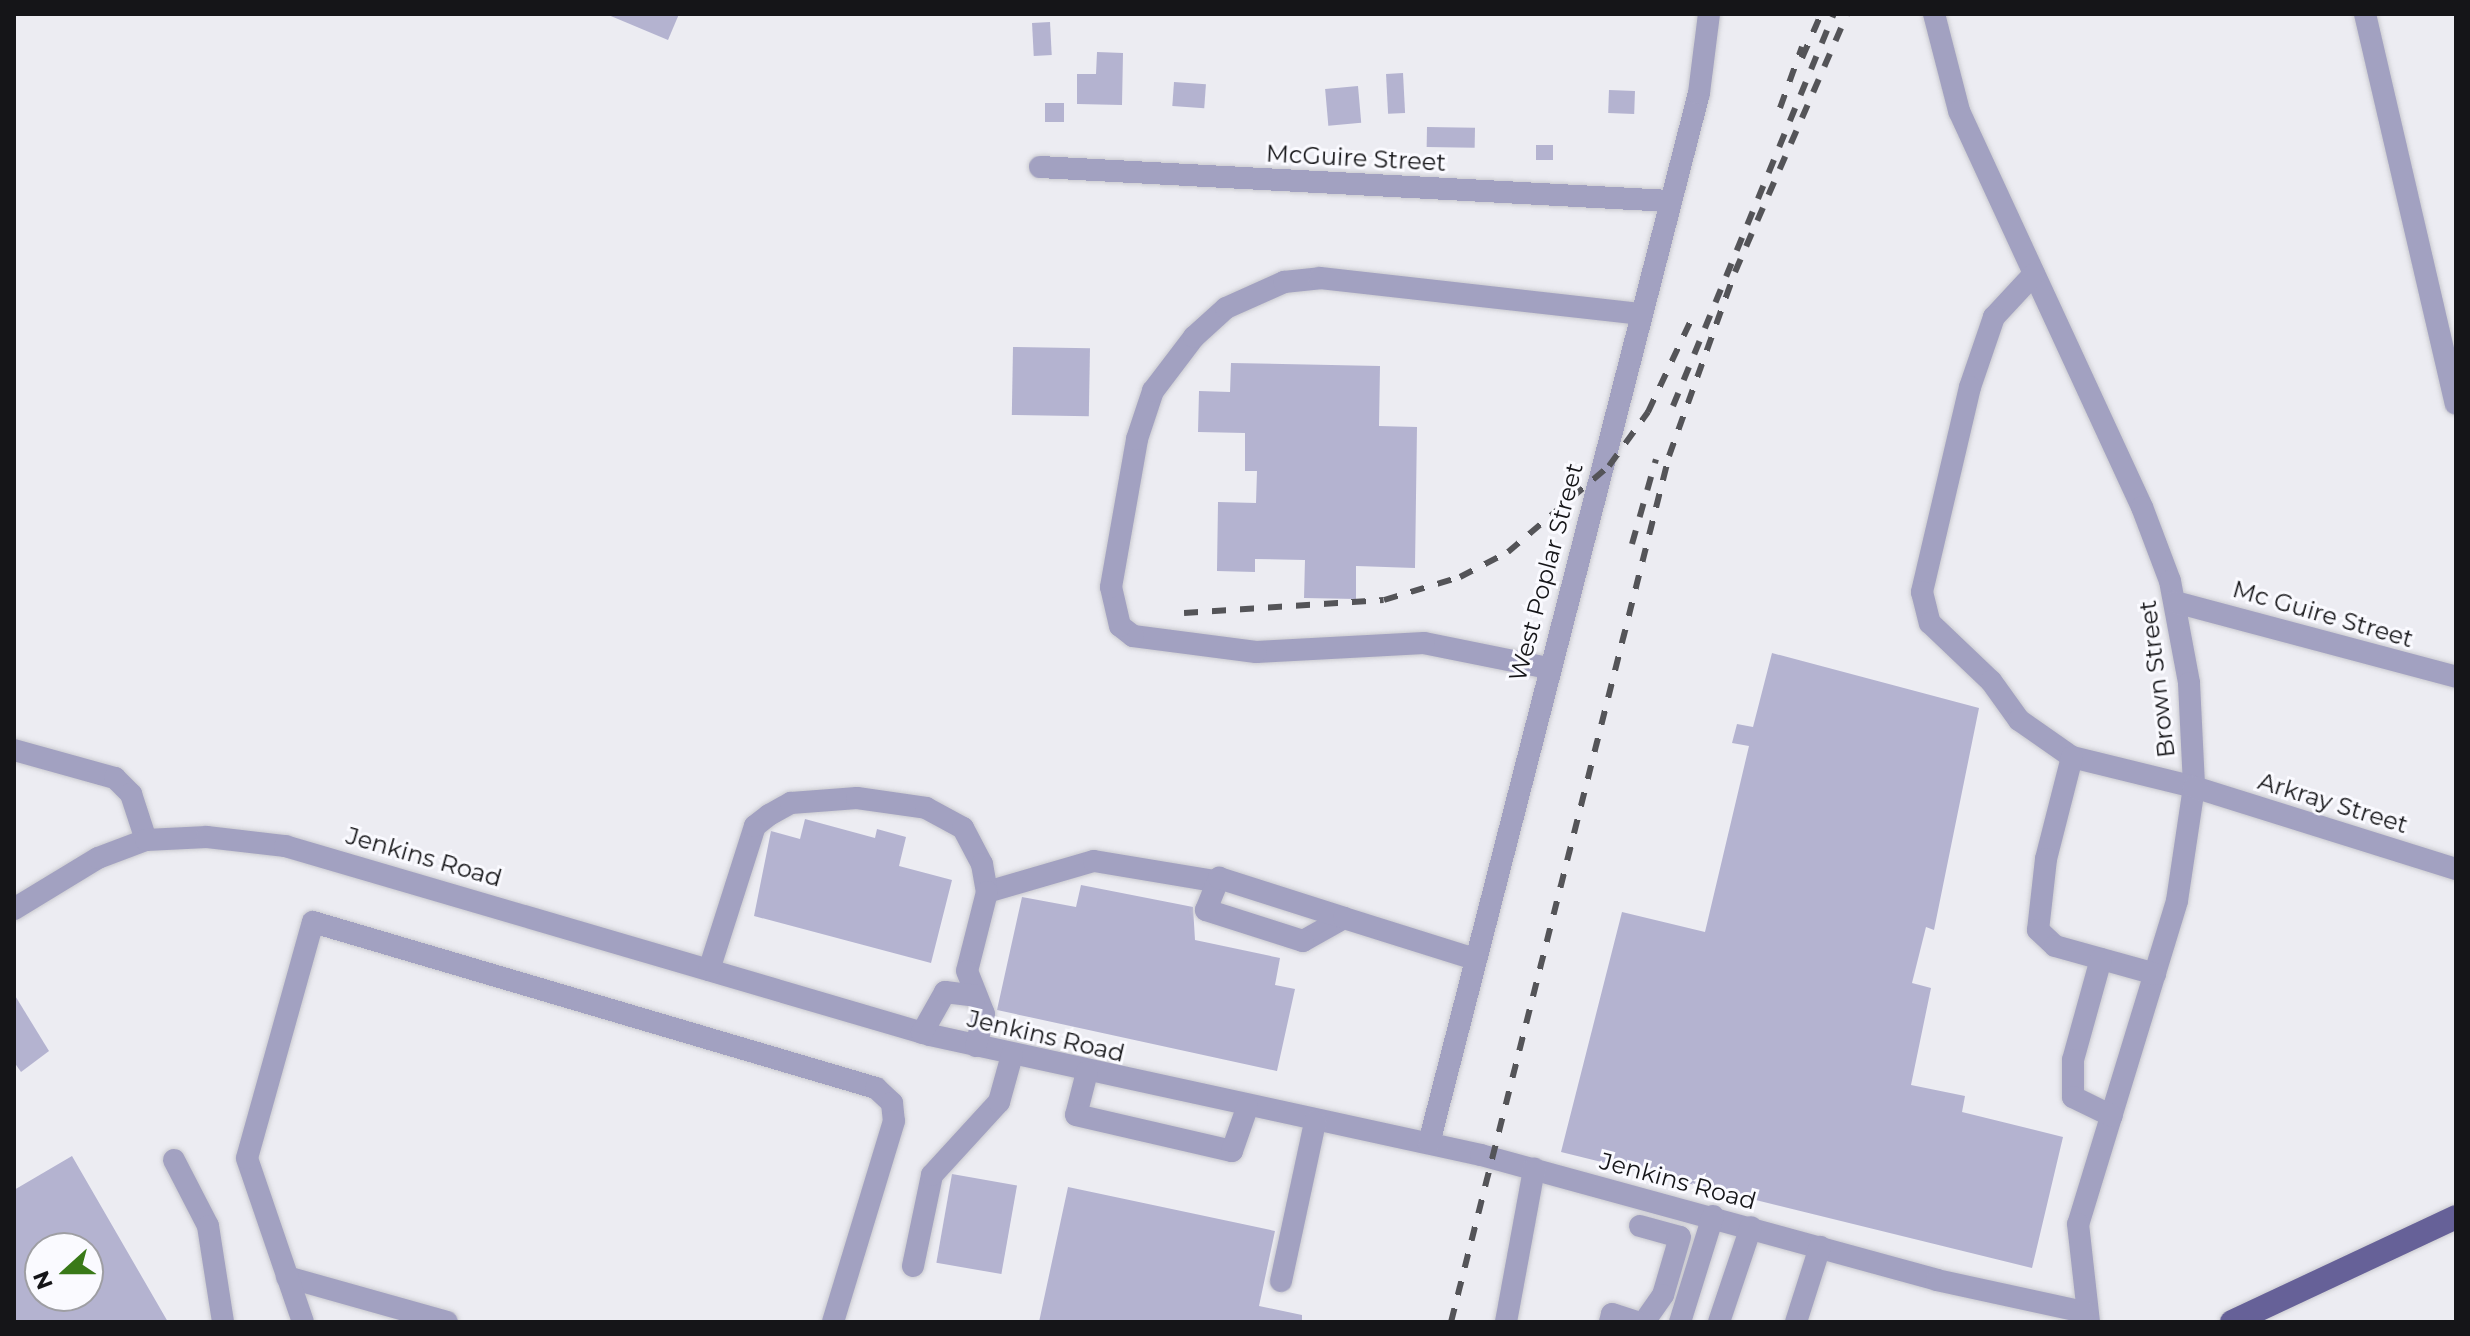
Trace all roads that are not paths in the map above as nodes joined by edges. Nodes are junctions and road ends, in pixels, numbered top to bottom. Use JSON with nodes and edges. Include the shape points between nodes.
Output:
{"nodes":[{"id":1,"x":1709,"y":14,"type":"edge"},
{"id":2,"x":2365,"y":14,"type":"edge"},
{"id":3,"x":1935,"y":15,"type":"edge"},
{"id":4,"x":1040,"y":167,"type":"dead end"},
{"id":5,"x":1669,"y":201,"type":"junction"},
{"id":6,"x":2034,"y":274,"type":"junction"},
{"id":7,"x":1640,"y":314,"type":"junction"},
{"id":8,"x":2456,"y":404,"type":"edge"},
{"id":9,"x":2175,"y":602,"type":"junction"},
{"id":10,"x":1548,"y":668,"type":"junction"},
{"id":11,"x":2456,"y":677,"type":"edge"},
{"id":12,"x":14,"y":750,"type":"edge"},
{"id":13,"x":2072,"y":757,"type":"junction"},
{"id":14,"x":2194,"y":787,"type":"junction"},
{"id":15,"x":146,"y":840,"type":"junction"},
{"id":16,"x":2456,"y":869,"type":"edge"},
{"id":17,"x":1213,"y":881,"type":"junction"},
{"id":18,"x":987,"y":892,"type":"junction"},
{"id":19,"x":14,"y":909,"type":"edge"},
{"id":20,"x":1344,"y":918,"type":"junction"},
{"id":21,"x":1475,"y":959,"type":"junction"},
{"id":22,"x":2101,"y":959,"type":"junction"},
{"id":23,"x":709,"y":970,"type":"junction"},
{"id":24,"x":2155,"y":974,"type":"junction"},
{"id":25,"x":976,"y":996,"type":"junction"},
{"id":26,"x":922,"y":1033,"type":"junction"},
{"id":27,"x":976,"y":1046,"type":"junction"},
{"id":28,"x":1012,"y":1055,"type":"junction"},
{"id":29,"x":1087,"y":1072,"type":"junction"},
{"id":30,"x":1247,"y":1108,"type":"junction"},
{"id":31,"x":2112,"y":1116,"type":"junction"},
{"id":32,"x":1315,"y":1122,"type":"junction"},
{"id":33,"x":1429,"y":1143,"type":"junction"},
{"id":34,"x":174,"y":1160,"type":"dead end"},
{"id":35,"x":1534,"y":1169,"type":"junction"},
{"id":36,"x":1713,"y":1216,"type":"junction"},
{"id":37,"x":2456,"y":1217,"type":"edge"},
{"id":38,"x":1640,"y":1226,"type":"dead end"},
{"id":39,"x":1751,"y":1227,"type":"junction"},
{"id":40,"x":1820,"y":1247,"type":"junction"},
{"id":41,"x":913,"y":1266,"type":"dead end"},
{"id":42,"x":287,"y":1277,"type":"junction"},
{"id":43,"x":1281,"y":1281,"type":"dead end"},
{"id":44,"x":2086,"y":1317,"type":"edge"},
{"id":45,"x":223,"y":1322,"type":"edge"},
{"id":46,"x":303,"y":1322,"type":"edge"},
{"id":47,"x":447,"y":1322,"type":"edge"},
{"id":48,"x":833,"y":1322,"type":"edge"},
{"id":49,"x":1506,"y":1322,"type":"edge"},
{"id":50,"x":1610,"y":1322,"type":"edge"},
{"id":51,"x":1637,"y":1322,"type":"edge"},
{"id":52,"x":1644,"y":1322,"type":"edge"},
{"id":53,"x":1680,"y":1322,"type":"edge"},
{"id":54,"x":1719,"y":1322,"type":"edge"},
{"id":55,"x":1796,"y":1322,"type":"edge"},
{"id":56,"x":2232,"y":1322,"type":"edge"}],
"edges":[{"from":1,"to":5,"type":"street","name":"West Poplar Street","via":[[1699,93]]},
{"from":2,"to":8,"type":"street"},
{"from":3,"to":6,"type":"street","name":"Brown Street","via":[[1959,111]]},
{"from":4,"to":5,"type":"street","name":"McGuire Street"},
{"from":5,"to":7,"type":"street","name":"West Poplar Street"},
{"from":6,"to":9,"type":"street","name":"Brown Street","via":[[2142,507]]},
{"from":6,"to":13,"type":"street","via":[[1994,317],[1922,592],[1930,623],[2019,720]]},
{"from":7,"to":10,"type":"street","name":"West Poplar Street"},
{"from":7,"to":10,"type":"street","via":[[1320,278],[1284,282],[1226,308],[1194,337],[1153,391],[1137,439],[1111,587],[1120,626],[1133,636],[1256,652],[1424,643]]},
{"from":9,"to":11,"type":"street","name":"Mc Guire Street"},
{"from":9,"to":14,"type":"street","name":"Brown Street"},
{"from":10,"to":21,"type":"street","name":"West Poplar Street"},
{"from":12,"to":15,"type":"street","via":[[115,778],[131,794]]},
{"from":13,"to":14,"type":"street","name":"Arkray Street"},
{"from":13,"to":22,"type":"street","via":[[2046,859],[2038,930],[2055,946]]},
{"from":14,"to":16,"type":"street","name":"Arkray Street"},
{"from":14,"to":24,"type":"street","name":"Brown Street","via":[[2177,901]]},
{"from":15,"to":19,"type":"street","name":"Jenkins Road","via":[[98,858]]},
{"from":15,"to":23,"type":"street","name":"Jenkins Road","via":[[230,838],[299,849]]},
{"from":17,"to":18,"type":"street","via":[[1094,861]]},
{"from":17,"to":20,"type":"street"},
{"from":17,"to":20,"type":"street","via":[[1209,915],[1303,941]]},
{"from":18,"to":23,"type":"street","via":[[979,856],[963,828],[926,808],[857,798],[791,803],[755,826]]},
{"from":18,"to":25,"type":"street","via":[[967,971]]},
{"from":20,"to":21,"type":"street"},
{"from":21,"to":33,"type":"street","name":"West Poplar Street"},
{"from":22,"to":24,"type":"street"},
{"from":22,"to":31,"type":"street","via":[[2073,1060],[2073,1097]]},
{"from":23,"to":26,"type":"street","name":"Jenkins Road"},
{"from":24,"to":31,"type":"street","name":"Brown Street"},
{"from":25,"to":26,"type":"street","via":[[945,992]]},
{"from":25,"to":27,"type":"street","via":[[984,1014]]},
{"from":26,"to":27,"type":"street","name":"Jenkins Road"},
{"from":27,"to":28,"type":"street","name":"Jenkins Road"},
{"from":28,"to":29,"type":"street","name":"Jenkins Road"},
{"from":28,"to":41,"type":"street","via":[[999,1102],[932,1175]]},
{"from":29,"to":30,"type":"street","name":"Jenkins Road"},
{"from":29,"to":30,"type":"street","via":[[1076,1115],[1232,1151]]},
{"from":30,"to":32,"type":"street","name":"Jenkins Road"},
{"from":31,"to":44,"type":"street","name":"Brown Street","via":[[2078,1224]]},
{"from":32,"to":33,"type":"street","name":"Jenkins Road"},
{"from":32,"to":43,"type":"street"},
{"from":33,"to":35,"type":"street","name":"Jenkins Road"},
{"from":34,"to":45,"type":"street","via":[[208,1226]]},
{"from":35,"to":36,"type":"street","name":"Jenkins Road"},
{"from":35,"to":49,"type":"street"},
{"from":36,"to":39,"type":"street","name":"Jenkins Road"},
{"from":36,"to":53,"type":"street"},
{"from":37,"to":56,"type":"main road"},
{"from":38,"to":52,"type":"street","via":[[1680,1237],[1663,1295]]},
{"from":39,"to":40,"type":"street","name":"Jenkins Road"},
{"from":39,"to":54,"type":"street"},
{"from":40,"to":44,"type":"street","name":"Jenkins Road"},
{"from":40,"to":55,"type":"street"},
{"from":42,"to":46,"type":"street"},
{"from":42,"to":47,"type":"street"},
{"from":42,"to":48,"type":"street","via":[[247,1158],[313,922],[876,1088],[892,1103],[894,1121]]},
{"from":50,"to":51,"type":"street","via":[[1612,1314]]}]}
